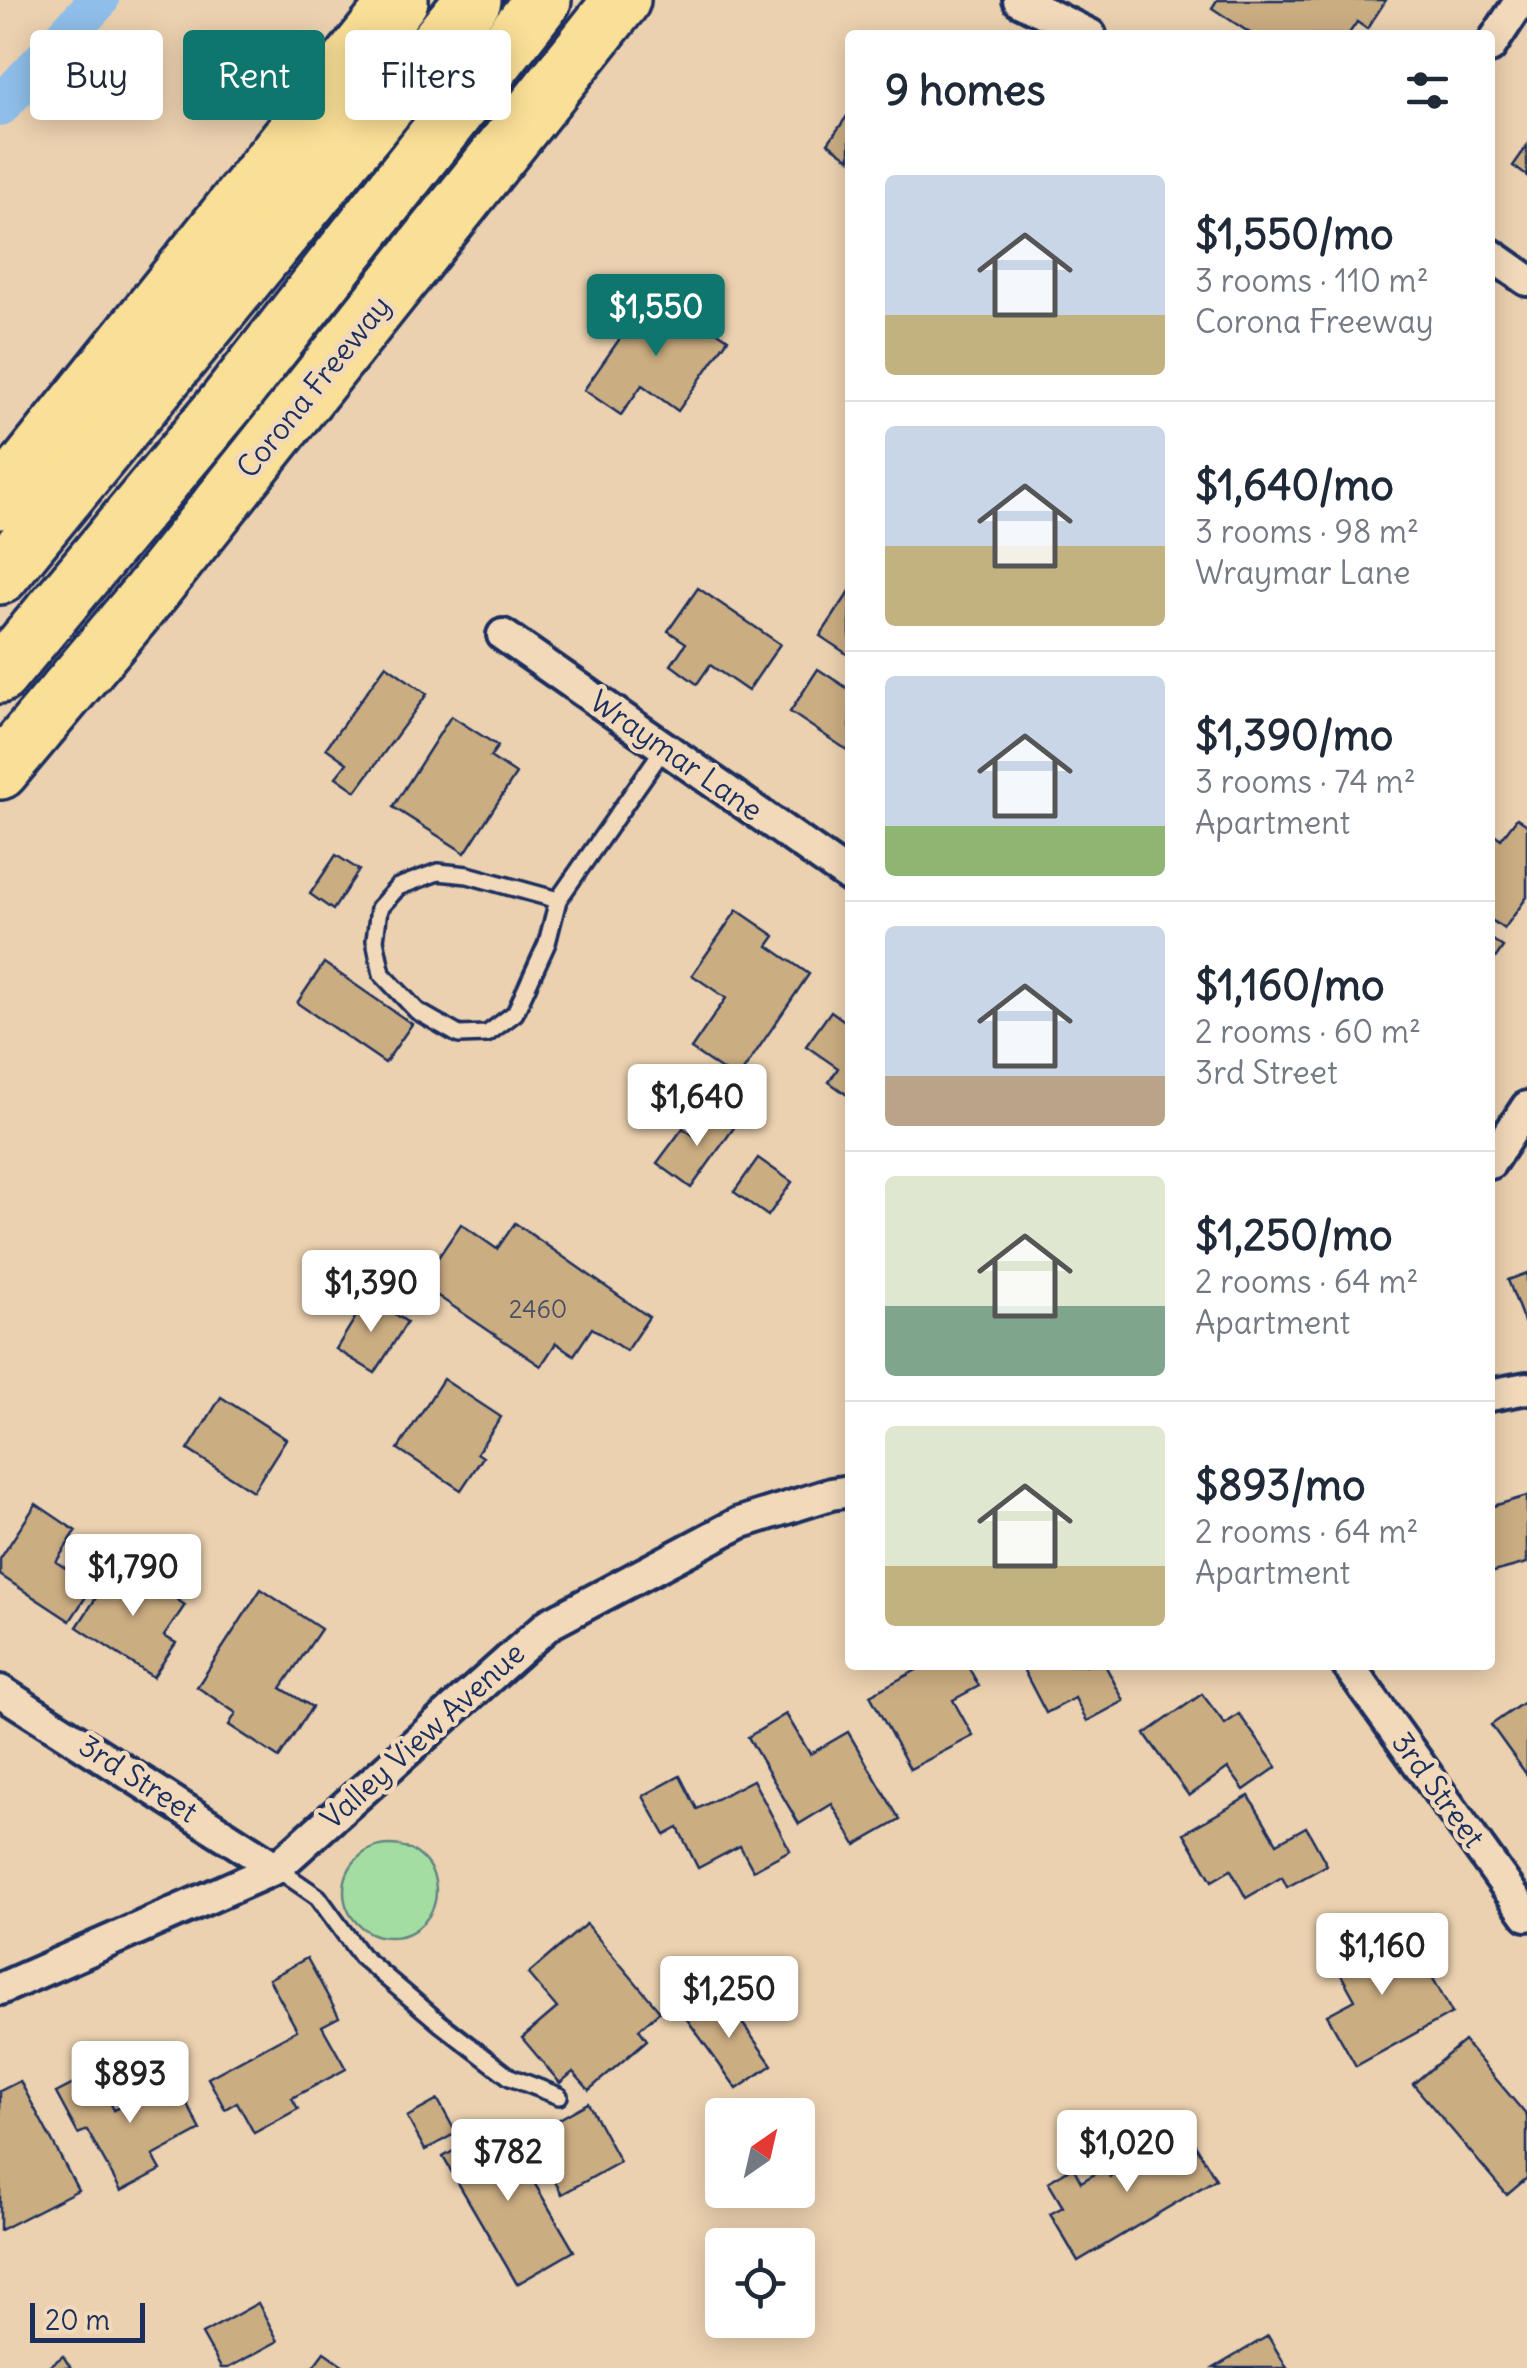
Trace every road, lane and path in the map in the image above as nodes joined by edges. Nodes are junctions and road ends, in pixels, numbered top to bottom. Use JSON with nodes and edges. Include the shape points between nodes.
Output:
{"nodes":[{"id":1,"x":400,"y":0,"type":"edge"},
{"id":2,"x":473,"y":0,"type":"edge"},
{"id":3,"x":543,"y":0,"type":"edge"},
{"id":4,"x":622,"y":0,"type":"edge"},
{"id":5,"x":1522,"y":0,"type":"edge"},
{"id":6,"x":1028,"y":2,"type":"edge"},
{"id":7,"x":1081,"y":30,"type":"edge"},
{"id":8,"x":1495,"y":40,"type":"edge"},
{"id":9,"x":1495,"y":258,"type":"edge"},
{"id":10,"x":1527,"y":280,"type":"edge"},
{"id":11,"x":0,"y":501,"type":"edge"},
{"id":12,"x":0,"y":576,"type":"edge"},
{"id":13,"x":503,"y":635,"type":"dead end"},
{"id":14,"x":0,"y":676,"type":"edge"},
{"id":15,"x":664,"y":748,"type":"junction"},
{"id":16,"x":0,"y":771,"type":"edge"},
{"id":17,"x":845,"y":874,"type":"edge"},
{"id":18,"x":558,"y":900,"type":"junction"},
{"id":19,"x":1527,"y":1107,"type":"edge"},
{"id":20,"x":1495,"y":1155,"type":"edge"},
{"id":21,"x":1527,"y":1388,"type":"edge"},
{"id":22,"x":1495,"y":1394,"type":"edge"},
{"id":23,"x":845,"y":1492,"type":"edge"},
{"id":24,"x":1352,"y":1670,"type":"edge"},
{"id":25,"x":0,"y":1690,"type":"edge"},
{"id":26,"x":276,"y":1868,"type":"junction"},
{"id":27,"x":1527,"y":1915,"type":"edge"},
{"id":28,"x":0,"y":1988,"type":"edge"},
{"id":29,"x":559,"y":2096,"type":"dead end"}],
"edges":[{"from":1,"to":11,"type":"highway"},
{"from":2,"to":12,"type":"highway"},
{"from":3,"to":14,"type":"highway","via":[[230,400]]},
{"from":4,"to":16,"type":"highway","name":"Corona Freeway"},
{"from":5,"to":8,"type":"street"},
{"from":6,"to":7,"type":"street"},
{"from":9,"to":10,"type":"street"},
{"from":13,"to":15,"type":"street","name":"Wraymar Lane"},
{"from":15,"to":17,"type":"street","name":"Wraymar Lane"},
{"from":15,"to":18,"type":"lane"},
{"from":18,"to":18,"type":"lane","via":[[515,1014],[487,1034],[459,1035],[416,1011],[382,974],[378,908],[398,887],[438,872]]},
{"from":19,"to":20,"type":"street"},
{"from":21,"to":22,"type":"street"},
{"from":23,"to":26,"type":"street","name":"Valley View Avenue","via":[[739,1523],[549,1624]]},
{"from":24,"to":27,"type":"street","name":"3rd Street"},
{"from":25,"to":26,"type":"street","name":"3rd Street"},
{"from":26,"to":28,"type":"street","name":"Valley View Avenue"},
{"from":26,"to":29,"type":"lane","via":[[318,1897],[361,1956],[440,2024],[510,2077]]}]}
